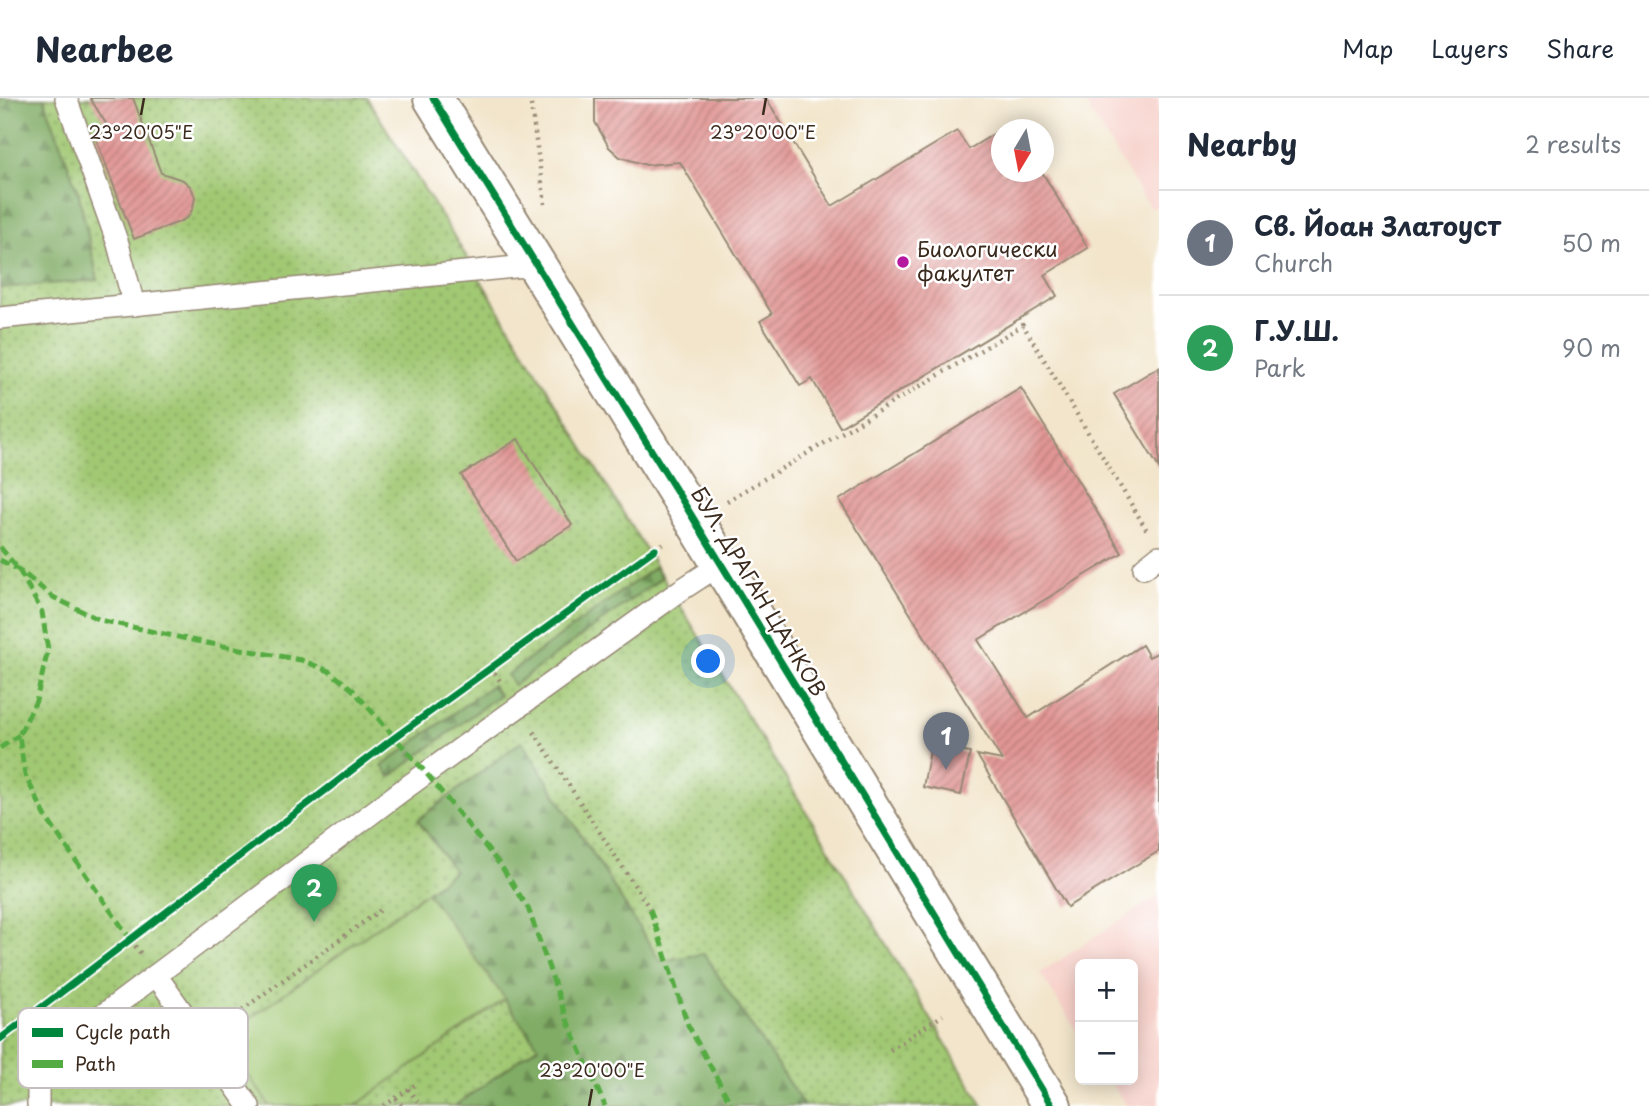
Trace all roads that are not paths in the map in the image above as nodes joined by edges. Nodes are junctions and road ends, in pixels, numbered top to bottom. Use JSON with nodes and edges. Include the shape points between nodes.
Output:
{"nodes":[{"id":1,"x":66,"y":98,"type":"edge"},
{"id":2,"x":433,"y":98,"type":"edge"},
{"id":3,"x":536,"y":265,"type":"junction"},
{"id":4,"x":134,"y":306,"type":"junction"},
{"id":5,"x":0,"y":318,"type":"edge"},
{"id":6,"x":721,"y":564,"type":"junction"},
{"id":7,"x":156,"y":975,"type":"junction"},
{"id":8,"x":112,"y":1008,"type":"edge"},
{"id":9,"x":179,"y":1008,"type":"edge"},
{"id":10,"x":38,"y":1088,"type":"edge"},
{"id":11,"x":236,"y":1088,"type":"edge"},
{"id":12,"x":38,"y":1106,"type":"edge"},
{"id":13,"x":249,"y":1106,"type":"edge"},
{"id":14,"x":1052,"y":1106,"type":"edge"}],
"edges":[{"from":1,"to":4,"type":"lane","via":[[118,244]]},
{"from":2,"to":3,"type":"street","name":"БУЛ. ДРАГАН ЦАНКОВ"},
{"from":3,"to":4,"type":"lane"},
{"from":3,"to":6,"type":"street","name":"БУЛ. ДРАГАН ЦАНКОВ"},
{"from":4,"to":5,"type":"lane"},
{"from":6,"to":7,"type":"lane","via":[[408,786]]},
{"from":6,"to":14,"type":"street","name":"БУЛ. ДРАГАН ЦАНКОВ"},
{"from":7,"to":8,"type":"lane"},
{"from":7,"to":9,"type":"lane"},
{"from":10,"to":12,"type":"lane"},
{"from":11,"to":13,"type":"lane"}]}
